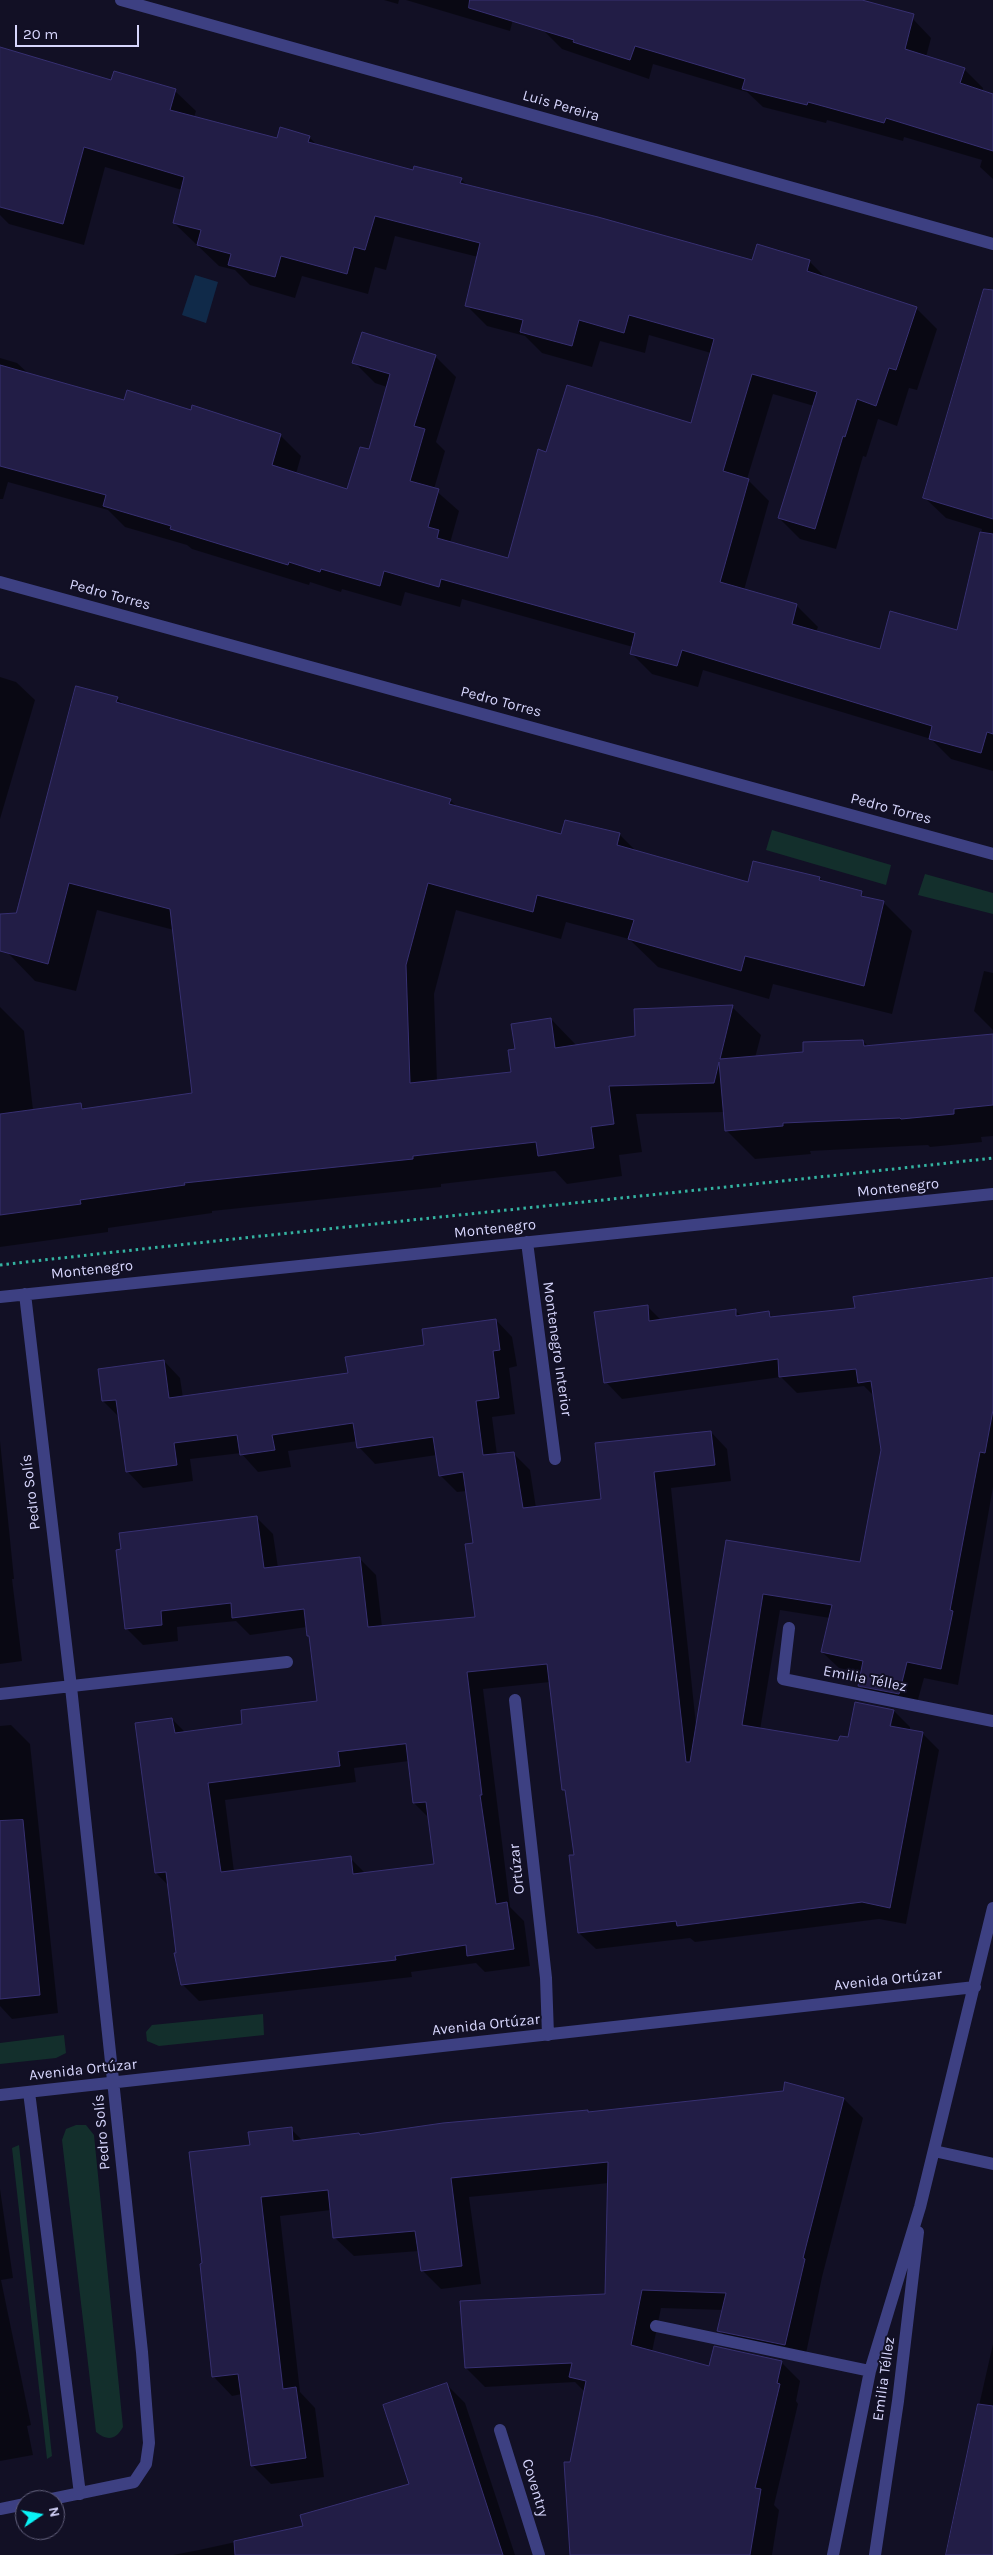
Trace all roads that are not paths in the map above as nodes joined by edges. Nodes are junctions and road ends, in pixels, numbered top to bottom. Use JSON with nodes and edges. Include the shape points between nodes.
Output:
{"nodes":[{"id":1,"x":120,"y":0,"type":"edge"},
{"id":2,"x":993,"y":244,"type":"edge"},
{"id":3,"x":0,"y":582,"type":"edge"},
{"id":4,"x":993,"y":854,"type":"edge"},
{"id":5,"x":993,"y":1194,"type":"edge"},
{"id":6,"x":527,"y":1242,"type":"junction"},
{"id":7,"x":25,"y":1294,"type":"junction"},
{"id":8,"x":0,"y":1297,"type":"edge"},
{"id":9,"x":555,"y":1459,"type":"dead end"},
{"id":10,"x":789,"y":1628,"type":"dead end"},
{"id":11,"x":287,"y":1662,"type":"dead end"},
{"id":12,"x":70,"y":1687,"type":"junction"},
{"id":13,"x":0,"y":1694,"type":"edge"},
{"id":14,"x":515,"y":1700,"type":"dead end"},
{"id":15,"x":993,"y":1721,"type":"edge"},
{"id":16,"x":993,"y":1908,"type":"edge"},
{"id":17,"x":975,"y":1987,"type":"junction"},
{"id":18,"x":548,"y":2035,"type":"junction"},
{"id":19,"x":114,"y":2083,"type":"junction"},
{"id":20,"x":29,"y":2092,"type":"junction"},
{"id":21,"x":0,"y":2095,"type":"edge"},
{"id":22,"x":934,"y":2151,"type":"junction"},
{"id":23,"x":993,"y":2164,"type":"edge"},
{"id":24,"x":920,"y":2207,"type":"junction"},
{"id":25,"x":656,"y":2326,"type":"dead end"},
{"id":26,"x":870,"y":2371,"type":"junction"},
{"id":27,"x":500,"y":2430,"type":"dead end"},
{"id":28,"x":80,"y":2494,"type":"junction"},
{"id":29,"x":65,"y":2497,"type":"edge"},
{"id":30,"x":15,"y":2506,"type":"edge"},
{"id":31,"x":0,"y":2509,"type":"edge"},
{"id":32,"x":539,"y":2555,"type":"edge"},
{"id":33,"x":833,"y":2555,"type":"edge"},
{"id":34,"x":875,"y":2555,"type":"edge"}],
"edges":[{"from":1,"to":2,"type":"street","name":"Luis Pereira"},
{"from":3,"to":4,"type":"street","name":"Pedro Torres"},
{"from":5,"to":6,"type":"street","name":"Montenegro"},
{"from":6,"to":7,"type":"street","name":"Montenegro"},
{"from":6,"to":9,"type":"street","name":"Montenegro Interior"},
{"from":7,"to":8,"type":"street","name":"Montenegro"},
{"from":7,"to":12,"type":"street","name":"Pedro Solís"},
{"from":10,"to":15,"type":"street","name":"Emilia Téllez","via":[[783,1680]]},
{"from":11,"to":12,"type":"street"},
{"from":12,"to":13,"type":"street"},
{"from":12,"to":19,"type":"street","name":"Pedro Solís"},
{"from":14,"to":18,"type":"street","name":"Ortúzar","via":[[546,1978]]},
{"from":16,"to":17,"type":"street","name":"Emilia Téllez"},
{"from":17,"to":18,"type":"street","name":"Avenida Ortúzar"},
{"from":17,"to":22,"type":"street","name":"Emilia Téllez"},
{"from":18,"to":19,"type":"street","name":"Avenida Ortúzar"},
{"from":19,"to":20,"type":"street","name":"Avenida Ortúzar"},
{"from":19,"to":28,"type":"street","name":"Pedro Solís","via":[[149,2443],[146,2464],[134,2482]]},
{"from":20,"to":21,"type":"street","name":"Avenida Ortúzar"},
{"from":20,"to":28,"type":"street"},
{"from":22,"to":23,"type":"street"},
{"from":22,"to":24,"type":"street","name":"Emilia Téllez"},
{"from":24,"to":26,"type":"street","name":"Emilia Téllez"},
{"from":24,"to":34,"type":"street","name":"Emilia Téllez","via":[[898,2401]]},
{"from":25,"to":26,"type":"street","name":"Emilia Téllez"},
{"from":26,"to":33,"type":"street","name":"Emilia Téllez"},
{"from":27,"to":32,"type":"street","name":"Coventry"},
{"from":28,"to":29,"type":"street"},
{"from":30,"to":31,"type":"street"}]}
